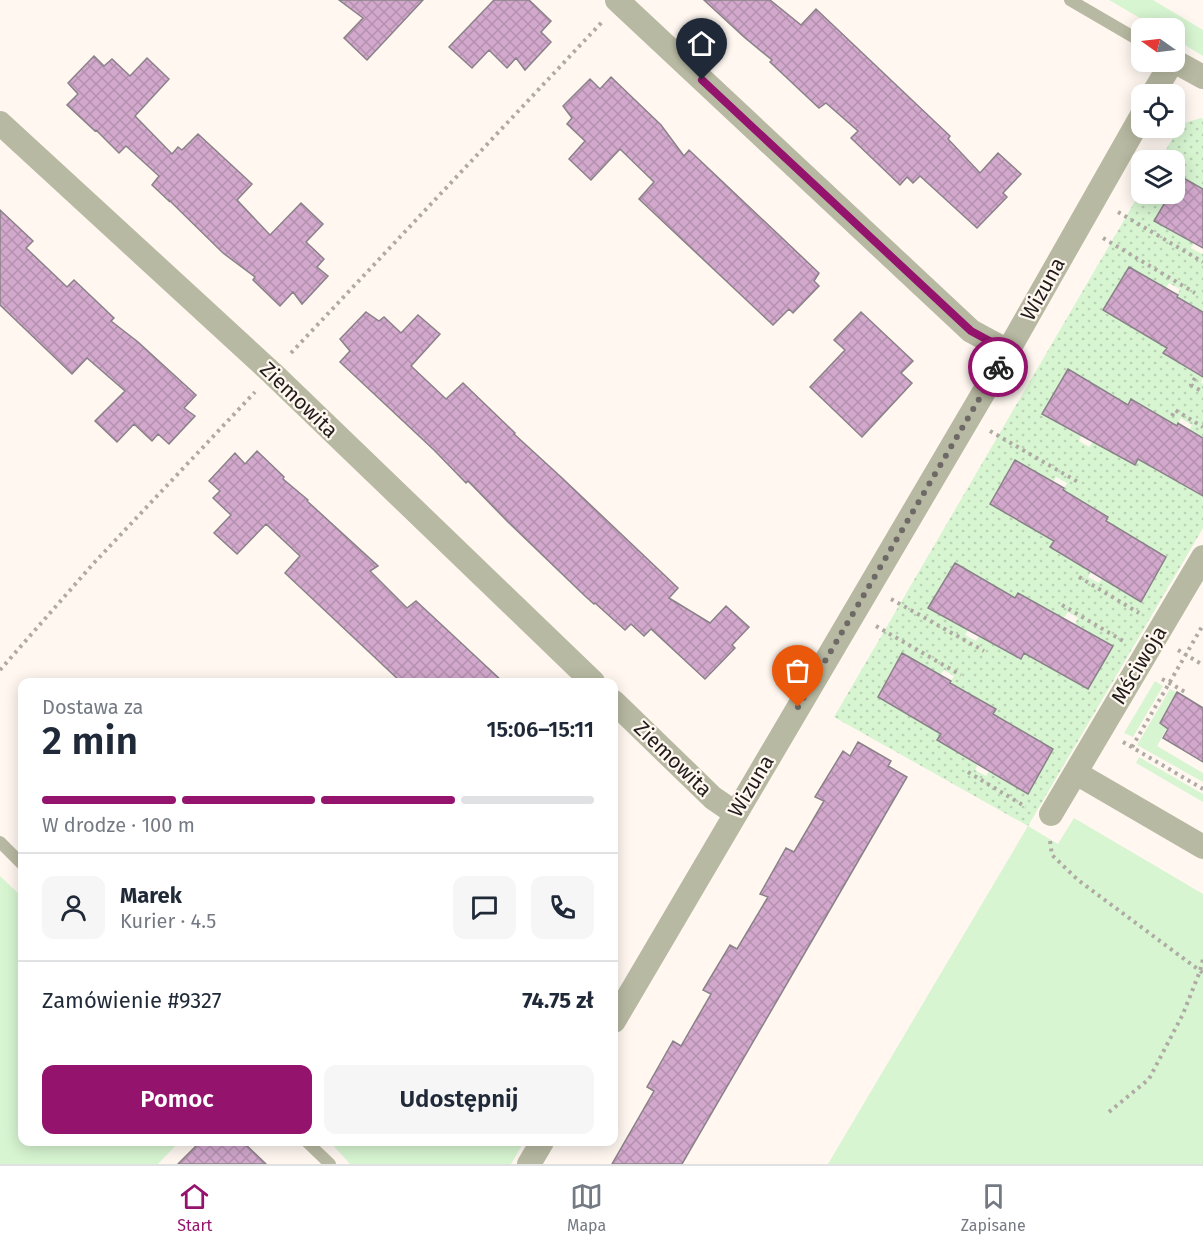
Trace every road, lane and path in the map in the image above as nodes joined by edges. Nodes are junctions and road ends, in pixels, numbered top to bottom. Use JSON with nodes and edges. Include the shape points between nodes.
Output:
{"nodes":[{"id":1,"x":1070,"y":0,"type":"edge"},
{"id":2,"x":618,"y":1,"type":"edge"},
{"id":3,"x":1131,"y":36,"type":"edge"},
{"id":4,"x":1185,"y":67,"type":"edge"},
{"id":5,"x":1203,"y":77,"type":"edge"},
{"id":6,"x":0,"y":123,"type":"edge"},
{"id":7,"x":1131,"y":135,"type":"edge"},
{"id":8,"x":1117,"y":211,"type":"dead end"},
{"id":9,"x":1102,"y":238,"type":"dead end"},
{"id":10,"x":1203,"y":262,"type":"edge"},
{"id":11,"x":1195,"y":293,"type":"dead end"},
{"id":12,"x":1008,"y":351,"type":"junction"},
{"id":13,"x":272,"y":373,"type":"junction"},
{"id":14,"x":1195,"y":378,"type":"dead end"},
{"id":15,"x":1203,"y":392,"type":"edge"},
{"id":16,"x":1172,"y":416,"type":"dead end"},
{"id":17,"x":1203,"y":427,"type":"edge"},
{"id":18,"x":989,"y":431,"type":"dead end"},
{"id":19,"x":1078,"y":482,"type":"dead end"},
{"id":20,"x":1203,"y":557,"type":"edge"},
{"id":21,"x":1079,"y":577,"type":"dead end"},
{"id":22,"x":891,"y":598,"type":"dead end"},
{"id":23,"x":1062,"y":605,"type":"dead end"},
{"id":24,"x":1144,"y":616,"type":"dead end"},
{"id":25,"x":875,"y":625,"type":"dead end"},
{"id":26,"x":1203,"y":625,"type":"edge"},
{"id":27,"x":1127,"y":644,"type":"dead end"},
{"id":28,"x":984,"y":651,"type":"dead end"},
{"id":29,"x":0,"y":670,"type":"edge"},
{"id":30,"x":961,"y":675,"type":"dead end"},
{"id":31,"x":589,"y":678,"type":"edge"},
{"id":32,"x":618,"y":706,"type":"edge"},
{"id":33,"x":968,"y":772,"type":"dead end"},
{"id":34,"x":1076,"y":773,"type":"junction"},
{"id":35,"x":1203,"y":789,"type":"edge"},
{"id":36,"x":1040,"y":811,"type":"junction"},
{"id":37,"x":735,"y":813,"type":"junction"},
{"id":38,"x":0,"y":842,"type":"edge"},
{"id":39,"x":1203,"y":847,"type":"edge"},
{"id":40,"x":18,"y":860,"type":"edge"},
{"id":41,"x":1203,"y":958,"type":"edge"},
{"id":42,"x":1202,"y":972,"type":"edge"},
{"id":43,"x":618,"y":1014,"type":"edge"},
{"id":44,"x":1109,"y":1112,"type":"dead end"},
{"id":45,"x":311,"y":1146,"type":"edge"},
{"id":46,"x":540,"y":1146,"type":"edge"},
{"id":47,"x":330,"y":1164,"type":"edge"},
{"id":48,"x":529,"y":1164,"type":"edge"}],
"edges":[{"from":1,"to":3,"type":"lane"},
{"from":2,"to":12,"type":"street","via":[[971,331]]},
{"from":2,"to":13,"type":"path","via":[[602,23]]},
{"from":4,"to":5,"type":"street"},
{"from":6,"to":13,"type":"street","name":"Ziemowita"},
{"from":7,"to":12,"type":"street","name":"Wizuna"},
{"from":8,"to":10,"type":"path"},
{"from":9,"to":11,"type":"path"},
{"from":12,"to":37,"type":"street","name":"Wizuna"},
{"from":13,"to":29,"type":"path","via":[[93,564]]},
{"from":13,"to":31,"type":"street","name":"Ziemowita"},
{"from":14,"to":15,"type":"path","via":[[1191,385]]},
{"from":16,"to":17,"type":"path","via":[[1175,410]]},
{"from":18,"to":19,"type":"path"},
{"from":20,"to":34,"type":"street","name":"Mściwoja"},
{"from":21,"to":24,"type":"path"},
{"from":22,"to":28,"type":"path"},
{"from":23,"to":27,"type":"path"},
{"from":25,"to":30,"type":"path"},
{"from":26,"to":35,"type":"path","via":[[1132,747]]},
{"from":32,"to":37,"type":"street","name":"Ziemowita","via":[[713,798]]},
{"from":33,"to":36,"type":"path"},
{"from":34,"to":36,"type":"street","name":"Mściwoja"},
{"from":34,"to":39,"type":"street"},
{"from":36,"to":42,"type":"path","via":[[1052,855],[1078,880]]},
{"from":37,"to":43,"type":"street","name":"Wizuna"},
{"from":38,"to":40,"type":"lane"},
{"from":41,"to":42,"type":"path"},
{"from":42,"to":44,"type":"path","via":[[1149,1079]]},
{"from":45,"to":47,"type":"lane"},
{"from":46,"to":48,"type":"street"}]}
